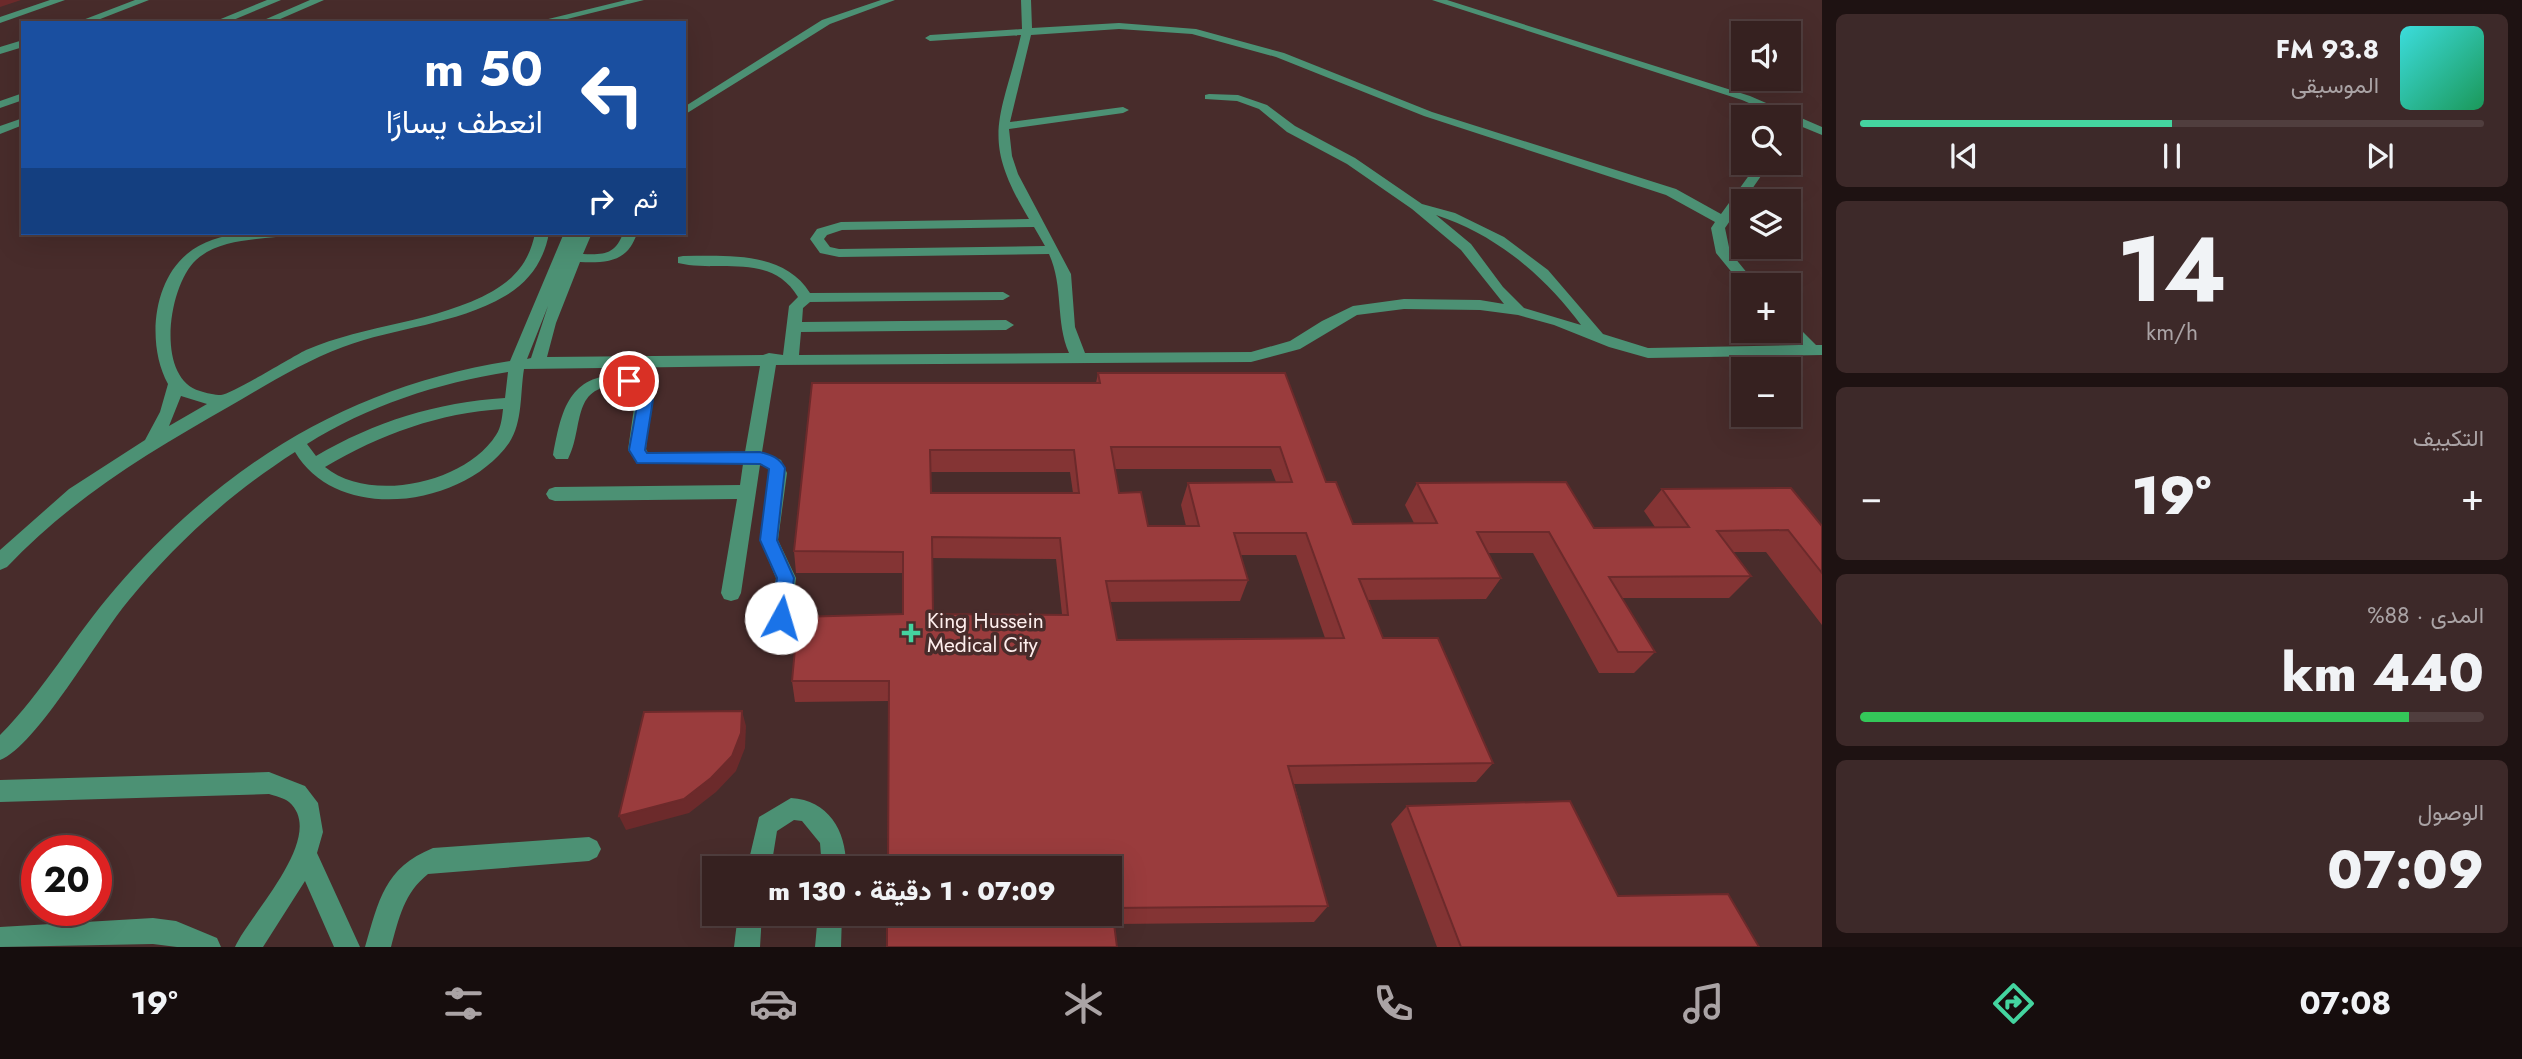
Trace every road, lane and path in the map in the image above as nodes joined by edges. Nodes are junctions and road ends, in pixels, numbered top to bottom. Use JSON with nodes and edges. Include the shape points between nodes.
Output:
{"nodes":[{"id":1,"x":60,"y":0,"type":"edge"},
{"id":2,"x":144,"y":0,"type":"edge"},
{"id":3,"x":275,"y":0,"type":"edge"},
{"id":4,"x":319,"y":0,"type":"edge"},
{"id":5,"x":639,"y":0,"type":"edge"},
{"id":6,"x":890,"y":0,"type":"edge"},
{"id":7,"x":1026,"y":0,"type":"edge"},
{"id":8,"x":1437,"y":0,"type":"edge"},
{"id":9,"x":1484,"y":0,"type":"edge"},
{"id":10,"x":1470,"y":10,"type":"junction"},
{"id":11,"x":97,"y":17,"type":"junction"},
{"id":12,"x":0,"y":20,"type":"edge"},
{"id":13,"x":86,"y":21,"type":"edge"},
{"id":14,"x":106,"y":21,"type":"edge"},
{"id":15,"x":221,"y":21,"type":"edge"},
{"id":16,"x":267,"y":21,"type":"edge"},
{"id":17,"x":546,"y":21,"type":"edge"},
{"id":18,"x":1026,"y":33,"type":"junction"},
{"id":19,"x":930,"y":38,"type":"dead end"},
{"id":20,"x":21,"y":44,"type":"edge"},
{"id":21,"x":0,"y":51,"type":"edge"},
{"id":22,"x":21,"y":97,"type":"edge"},
{"id":23,"x":1209,"y":97,"type":"dead end"},
{"id":24,"x":0,"y":105,"type":"edge"},
{"id":25,"x":1759,"y":105,"type":"edge"},
{"id":26,"x":1123,"y":110,"type":"dead end"},
{"id":27,"x":686,"y":111,"type":"edge"},
{"id":28,"x":21,"y":122,"type":"edge"},
{"id":29,"x":1801,"y":125,"type":"edge"},
{"id":30,"x":1003,"y":126,"type":"junction"},
{"id":31,"x":0,"y":130,"type":"edge"},
{"id":32,"x":1822,"y":131,"type":"edge"},
{"id":33,"x":1755,"y":175,"type":"edge"},
{"id":34,"x":1418,"y":206,"type":"junction"},
{"id":35,"x":1722,"y":221,"type":"junction"},
{"id":36,"x":1038,"y":223,"type":"junction"},
{"id":37,"x":264,"y":235,"type":"edge"},
{"id":38,"x":542,"y":235,"type":"edge"},
{"id":39,"x":570,"y":235,"type":"edge"},
{"id":40,"x":584,"y":235,"type":"edge"},
{"id":41,"x":629,"y":235,"type":"edge"},
{"id":42,"x":1053,"y":250,"type":"junction"},
{"id":43,"x":576,"y":258,"type":"junction"},
{"id":44,"x":683,"y":260,"type":"dead end"},
{"id":45,"x":1740,"y":273,"type":"edge"},
{"id":46,"x":1003,"y":296,"type":"dead end"},
{"id":47,"x":806,"y":298,"type":"junction"},
{"id":48,"x":1519,"y":310,"type":"junction"},
{"id":49,"x":1006,"y":325,"type":"dead end"},
{"id":50,"x":793,"y":327,"type":"junction"},
{"id":51,"x":1801,"y":336,"type":"edge"},
{"id":52,"x":1598,"y":338,"type":"junction"},
{"id":53,"x":1817,"y":350,"type":"edge"},
{"id":54,"x":769,"y":358,"type":"junction"},
{"id":55,"x":1079,"y":358,"type":"junction"},
{"id":56,"x":791,"y":359,"type":"junction"},
{"id":57,"x":538,"y":362,"type":"junction"},
{"id":58,"x":517,"y":364,"type":"junction"},
{"id":59,"x":176,"y":383,"type":"junction"},
{"id":60,"x":226,"y":401,"type":"junction"},
{"id":61,"x":511,"y":403,"type":"junction"},
{"id":62,"x":297,"y":440,"type":"junction"},
{"id":63,"x":152,"y":443,"type":"junction"},
{"id":64,"x":562,"y":455,"type":"dead end"},
{"id":65,"x":754,"y":458,"type":"junction"},
{"id":66,"x":313,"y":466,"type":"junction"},
{"id":67,"x":747,"y":492,"type":"junction"},
{"id":68,"x":555,"y":494,"type":"dead end"},
{"id":69,"x":0,"y":562,"type":"edge"},
{"id":70,"x":731,"y":593,"type":"dead end"},
{"id":71,"x":781,"y":618,"type":"dead end"},
{"id":72,"x":0,"y":750,"type":"edge"},
{"id":73,"x":0,"y":791,"type":"edge"},
{"id":74,"x":589,"y":849,"type":"dead end"},
{"id":75,"x":306,"y":855,"type":"junction"},
{"id":76,"x":761,"y":856,"type":"edge"},
{"id":77,"x":835,"y":856,"type":"edge"},
{"id":78,"x":749,"y":926,"type":"edge"},
{"id":79,"x":829,"y":926,"type":"edge"},
{"id":80,"x":0,"y":940,"type":"edge"},
{"id":81,"x":208,"y":947,"type":"edge"},
{"id":82,"x":248,"y":947,"type":"edge"},
{"id":83,"x":347,"y":947,"type":"edge"},
{"id":84,"x":378,"y":947,"type":"edge"},
{"id":85,"x":747,"y":947,"type":"edge"},
{"id":86,"x":828,"y":947,"type":"edge"}],
"edges":[{"from":1,"to":12,"type":"street"},
{"from":2,"to":11,"type":"street"},
{"from":3,"to":15,"type":"street"},
{"from":4,"to":16,"type":"street"},
{"from":5,"to":17,"type":"street"},
{"from":6,"to":27,"type":"street","via":[[826,22]]},
{"from":7,"to":18,"type":"street"},
{"from":8,"to":10,"type":"street"},
{"from":9,"to":10,"type":"street"},
{"from":10,"to":25,"type":"street"},
{"from":11,"to":13,"type":"street"},
{"from":11,"to":14,"type":"street"},
{"from":18,"to":19,"type":"street"},
{"from":18,"to":30,"type":"street"},
{"from":18,"to":35,"type":"street","via":[[1137,26],[1210,35],[1306,65],[1428,114],[1671,192]]},
{"from":20,"to":21,"type":"street"},
{"from":22,"to":24,"type":"street"},
{"from":23,"to":34,"type":"street","via":[[1238,98],[1263,107]]},
{"from":26,"to":30,"type":"street"},
{"from":28,"to":31,"type":"street"},
{"from":29,"to":32,"type":"street"},
{"from":30,"to":36,"type":"street","via":[[1012,174]]},
{"from":33,"to":35,"type":"street"},
{"from":34,"to":48,"type":"street","via":[[1465,247]]},
{"from":34,"to":52,"type":"street","via":[[1472,224],[1504,241],[1562,292]]},
{"from":35,"to":45,"type":"street","via":[[1718,236],[1723,253]]},
{"from":36,"to":42,"type":"street"},
{"from":36,"to":42,"type":"street","via":[[841,226],[827,229],[817,239],[825,250],[839,253]]},
{"from":37,"to":59,"type":"street","via":[[217,243],[183,266],[164,320],[165,352]]},
{"from":38,"to":60,"type":"street","via":[[535,261],[498,295],[447,315],[337,343]]},
{"from":39,"to":58,"type":"street"},
{"from":40,"to":43,"type":"street"},
{"from":41,"to":43,"type":"street","via":[[625,248],[616,255]]},
{"from":42,"to":55,"type":"street","via":[[1066,281],[1068,331]]},
{"from":43,"to":57,"type":"street","via":[[548,323]]},
{"from":44,"to":47,"type":"street","via":[[741,262],[776,270],[799,284]]},
{"from":46,"to":47,"type":"street"},
{"from":47,"to":50,"type":"street","via":[[796,306]]},
{"from":48,"to":52,"type":"street"},
{"from":48,"to":55,"type":"street","via":[[1462,304],[1386,305],[1339,317],[1295,345],[1268,355]]},
{"from":49,"to":50,"type":"street"},
{"from":50,"to":56,"type":"street"},
{"from":51,"to":53,"type":"street"},
{"from":52,"to":53,"type":"street","via":[[1648,353]]},
{"from":54,"to":56,"type":"street"},
{"from":54,"to":57,"type":"street"},
{"from":54,"to":65,"type":"street"},
{"from":55,"to":56,"type":"street"},
{"from":57,"to":58,"type":"street"},
{"from":58,"to":61,"type":"street"},
{"from":58,"to":62,"type":"street","via":[[414,389]]},
{"from":59,"to":60,"type":"street","via":[[196,396]]},
{"from":59,"to":63,"type":"street"},
{"from":60,"to":63,"type":"street"},
{"from":61,"to":66,"type":"street","via":[[467,406],[400,422]]},
{"from":61,"to":66,"type":"street","via":[[505,436],[496,448],[467,470],[432,485],[395,493],[360,491],[333,481]]},
{"from":62,"to":66,"type":"street"},
{"from":62,"to":72,"type":"street","via":[[238,479],[171,539],[98,625],[34,715]]},
{"from":63,"to":69,"type":"street","via":[[70,494]]},
{"from":64,"to":65,"type":"street","via":[[576,398],[595,384],[621,380],[636,384],[644,394],[637,450],[643,459]]},
{"from":65,"to":67,"type":"street"},
{"from":65,"to":71,"type":"street","via":[[771,461],[778,468],[768,540],[786,578]]},
{"from":67,"to":68,"type":"street"},
{"from":67,"to":70,"type":"street"},
{"from":73,"to":75,"type":"street","via":[[269,783],[282,786],[309,808],[312,822]]},
{"from":74,"to":84,"type":"street","via":[[422,864],[397,886]]},
{"from":75,"to":82,"type":"street"},
{"from":75,"to":83,"type":"street"},
{"from":76,"to":77,"type":"street","via":[[767,825],[791,809],[808,810],[835,845]]},
{"from":78,"to":85,"type":"street"},
{"from":79,"to":86,"type":"street"},
{"from":80,"to":81,"type":"street","via":[[153,931],[176,934]]}]}
